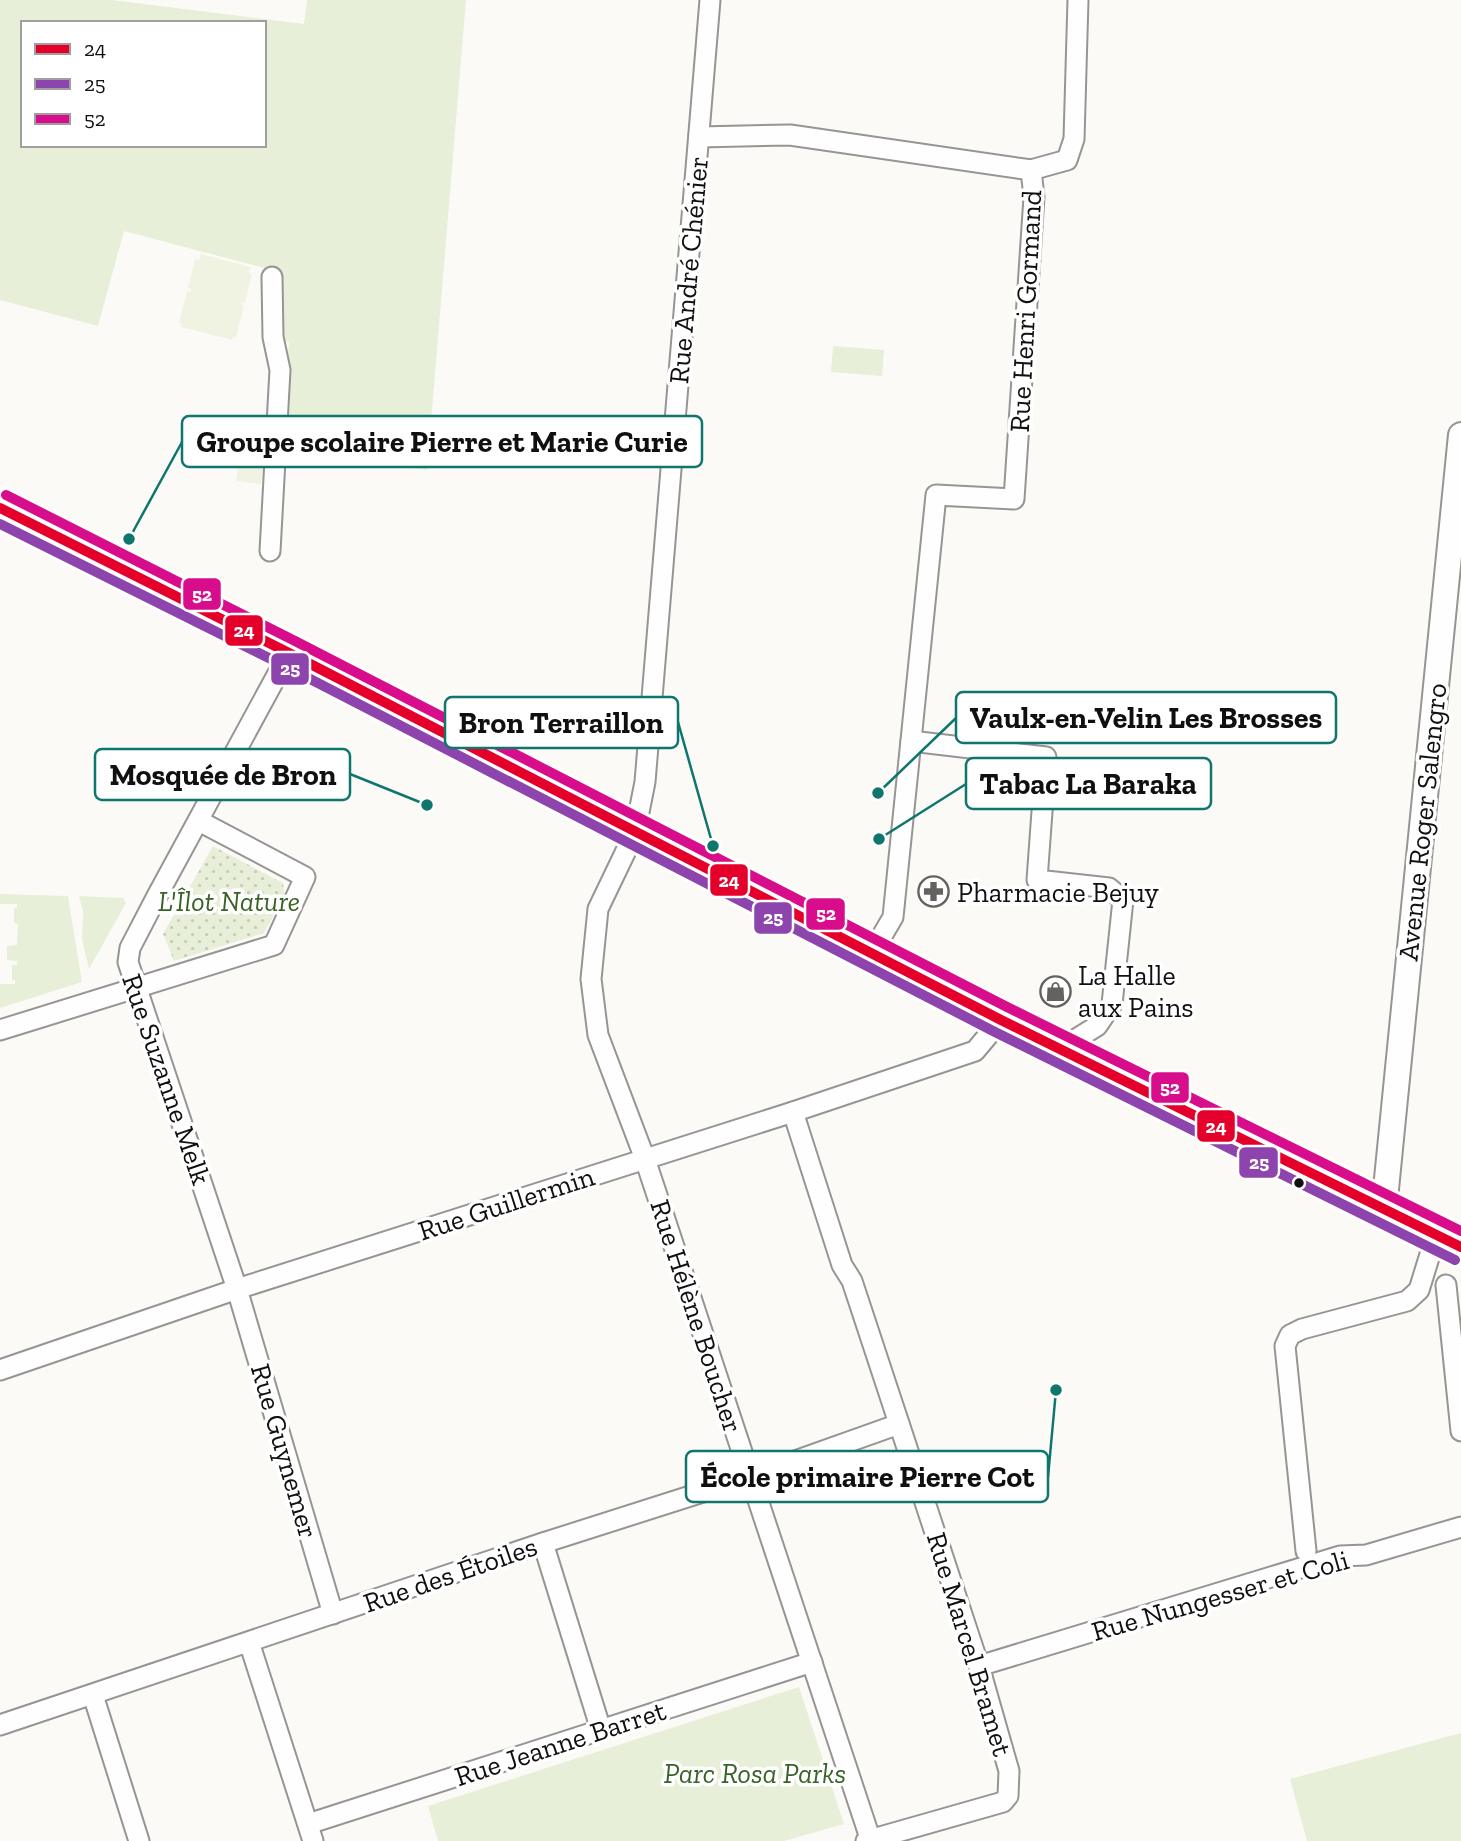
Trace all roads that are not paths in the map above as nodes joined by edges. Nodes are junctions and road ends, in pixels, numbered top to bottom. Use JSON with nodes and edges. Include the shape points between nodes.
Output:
{"nodes":[{"id":1,"x":710,"y":0,"type":"edge"},
{"id":2,"x":1078,"y":0,"type":"edge"},
{"id":3,"x":699,"y":137,"type":"junction"},
{"id":4,"x":1031,"y":170,"type":"junction"},
{"id":5,"x":272,"y":276,"type":"dead end"},
{"id":6,"x":1461,"y":435,"type":"edge"},
{"id":7,"x":0,"y":508,"type":"edge"},
{"id":8,"x":270,"y":551,"type":"dead end"},
{"id":9,"x":289,"y":653,"type":"junction"},
{"id":10,"x":911,"y":741,"type":"junction"},
{"id":11,"x":199,"y":821,"type":"junction"},
{"id":12,"x":635,"y":832,"type":"junction"},
{"id":13,"x":872,"y":953,"type":"junction"},
{"id":14,"x":135,"y":989,"type":"junction"},
{"id":15,"x":1001,"y":1020,"type":"junction"},
{"id":16,"x":0,"y":1031,"type":"edge"},
{"id":17,"x":1060,"y":1049,"type":"junction"},
{"id":18,"x":793,"y":1112,"type":"junction"},
{"id":19,"x":645,"y":1158,"type":"junction"},
{"id":20,"x":1384,"y":1209,"type":"junction"},
{"id":21,"x":1448,"y":1241,"type":"edge"},
{"id":22,"x":1446,"y":1285,"type":"dead end"},
{"id":23,"x":237,"y":1289,"type":"junction"},
{"id":24,"x":0,"y":1370,"type":"edge"},
{"id":25,"x":900,"y":1424,"type":"junction"},
{"id":26,"x":1461,"y":1432,"type":"edge"},
{"id":27,"x":750,"y":1477,"type":"junction"},
{"id":28,"x":1461,"y":1527,"type":"edge"},
{"id":29,"x":543,"y":1543,"type":"junction"},
{"id":30,"x":1306,"y":1551,"type":"dead end"},
{"id":31,"x":333,"y":1614,"type":"junction"},
{"id":32,"x":249,"y":1642,"type":"junction"},
{"id":33,"x":812,"y":1662,"type":"junction"},
{"id":34,"x":979,"y":1665,"type":"junction"},
{"id":35,"x":93,"y":1695,"type":"junction"},
{"id":36,"x":0,"y":1725,"type":"edge"},
{"id":37,"x":601,"y":1730,"type":"junction"},
{"id":38,"x":310,"y":1833,"type":"edge"},
{"id":39,"x":139,"y":1841,"type":"edge"},
{"id":40,"x":869,"y":1841,"type":"edge"}],
"edges":[{"from":1,"to":3,"type":"street","name":"Rue André Chénier"},
{"from":2,"to":4,"type":"street","via":[[1074,139],[1068,160]]},
{"from":3,"to":4,"type":"street","name":"Rue Henri Gormand","via":[[790,135]]},
{"from":3,"to":12,"type":"street","name":"Rue André Chénier","via":[[645,782]]},
{"from":4,"to":10,"type":"street","name":"Rue Henri Gormand","via":[[1034,197],[1014,499],[936,495]]},
{"from":5,"to":8,"type":"street","via":[[273,337],[281,370]]},
{"from":6,"to":20,"type":"street","name":"Avenue Roger Salengro"},
{"from":7,"to":9,"type":"main road"},
{"from":9,"to":11,"type":"street","name":"Rue Suzanne Melk"},
{"from":9,"to":12,"type":"main road"},
{"from":10,"to":13,"type":"street","via":[[893,917]]},
{"from":10,"to":17,"type":"street","via":[[1046,757],[1037,880],[1109,888],[1123,900],[1112,1004],[1097,1026]]},
{"from":11,"to":14,"type":"street","name":"Rue Suzanne Melk","via":[[130,948],[128,962]]},
{"from":11,"to":14,"type":"street","via":[[305,877],[274,946]]},
{"from":12,"to":13,"type":"main road"},
{"from":12,"to":19,"type":"street","name":"Rue Hélène Boucher","via":[[598,909],[591,979],[598,1035]]},
{"from":13,"to":15,"type":"main road"},
{"from":14,"to":16,"type":"street"},
{"from":14,"to":23,"type":"street","name":"Rue Suzanne Melk"},
{"from":15,"to":17,"type":"main road"},
{"from":15,"to":18,"type":"street","name":"Rue Guillermin","via":[[975,1051]]},
{"from":17,"to":20,"type":"main road"},
{"from":18,"to":19,"type":"street","name":"Rue Guillermin"},
{"from":18,"to":25,"type":"street","name":"Rue Marcel Bramet"},
{"from":19,"to":23,"type":"street","name":"Rue Guillermin"},
{"from":19,"to":27,"type":"street","name":"Rue Hélène Boucher"},
{"from":20,"to":21,"type":"main road"},
{"from":21,"to":30,"type":"street","name":"Rue Nungesser et Coli","via":[[1419,1290],[1407,1301],[1290,1335],[1285,1346]]},
{"from":22,"to":26,"type":"street"},
{"from":23,"to":24,"type":"street","name":"Rue Guillermin"},
{"from":23,"to":31,"type":"street","name":"Rue Guynemer"},
{"from":25,"to":27,"type":"street","name":"Rue des Étoiles"},
{"from":25,"to":34,"type":"street","name":"Rue Marcel Bramet"},
{"from":27,"to":29,"type":"street","name":"Rue des Étoiles"},
{"from":27,"to":33,"type":"street","name":"Rue Hélène Boucher"},
{"from":28,"to":34,"type":"street","name":"Rue Nungesser et Coli","via":[[1366,1555],[1340,1556]]},
{"from":29,"to":31,"type":"street","name":"Rue des Étoiles"},
{"from":29,"to":37,"type":"street"},
{"from":31,"to":32,"type":"street","name":"Rue des Étoiles"},
{"from":32,"to":35,"type":"street","name":"Rue des Étoiles"},
{"from":32,"to":38,"type":"street"},
{"from":33,"to":37,"type":"street","name":"Rue Jeanne Barret"},
{"from":33,"to":40,"type":"street","name":"Rue Hélène Boucher"},
{"from":34,"to":40,"type":"street","name":"Rue Marcel Bramet","via":[[1009,1771],[1008,1796],[986,1808]]},
{"from":35,"to":36,"type":"street","name":"Rue des Étoiles"},
{"from":35,"to":39,"type":"street"},
{"from":37,"to":38,"type":"street","name":"Rue Jeanne Barret"}]}
